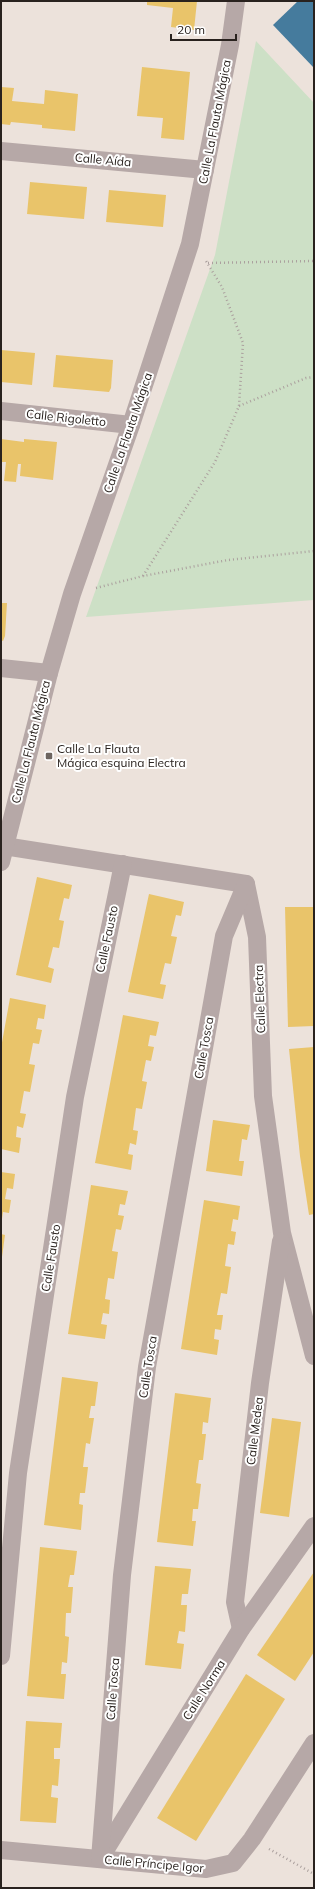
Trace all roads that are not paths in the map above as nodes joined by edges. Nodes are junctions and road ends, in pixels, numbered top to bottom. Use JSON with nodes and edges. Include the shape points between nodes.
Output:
{"nodes":[{"id":1,"x":236,"y":1,"type":"edge"},
{"id":2,"x":1,"y":151,"type":"edge"},
{"id":3,"x":205,"y":170,"type":"junction"},
{"id":4,"x":1,"y":411,"type":"edge"},
{"id":5,"x":131,"y":425,"type":"junction"},
{"id":6,"x":1,"y":668,"type":"edge"},
{"id":7,"x":49,"y":673,"type":"junction"},
{"id":8,"x":3,"y":854,"type":"edge"},
{"id":9,"x":123,"y":864,"type":"junction"},
{"id":10,"x":246,"y":884,"type":"junction"},
{"id":11,"x":282,"y":1233,"type":"junction"},
{"id":12,"x":314,"y":1356,"type":"edge"},
{"id":13,"x":314,"y":1526,"type":"edge"},
{"id":14,"x":241,"y":1629,"type":"junction"},
{"id":15,"x":1,"y":1656,"type":"edge"},
{"id":16,"x":314,"y":1743,"type":"edge"},
{"id":17,"x":1,"y":1850,"type":"edge"},
{"id":18,"x":100,"y":1859,"type":"junction"}],
"edges":[{"from":1,"to":3,"type":"street","name":"Calle La Flauta Mágica","via":[[230,45]]},
{"from":2,"to":3,"type":"street","name":"Calle Aída"},
{"from":3,"to":5,"type":"street","name":"Calle La Flauta Mágica","via":[[190,244]]},
{"from":4,"to":5,"type":"street","name":"Calle Rigoletto"},
{"from":5,"to":7,"type":"street","name":"Calle La Flauta Mágica","via":[[72,594]]},
{"from":6,"to":7,"type":"street"},
{"from":7,"to":8,"type":"street","name":"Calle La Flauta Mágica"},
{"from":8,"to":9,"type":"street"},
{"from":9,"to":10,"type":"street"},
{"from":9,"to":15,"type":"street","name":"Calle Fausto","via":[[75,1097],[18,1473]]},
{"from":10,"to":11,"type":"street","name":"Calle Electra","via":[[257,937],[263,1096]]},
{"from":10,"to":18,"type":"street","name":"Calle Tosca","via":[[224,936],[147,1367],[122,1575]]},
{"from":11,"to":12,"type":"street","name":"Calle Electra"},
{"from":11,"to":14,"type":"street","name":"Calle Medea","via":[[260,1384],[235,1602]]},
{"from":13,"to":14,"type":"street","name":"Calle Norma"},
{"from":14,"to":18,"type":"street","name":"Calle Norma"},
{"from":16,"to":18,"type":"street","name":"Calle Príncipe Igor","via":[[252,1839],[233,1863],[206,1869]]},
{"from":17,"to":18,"type":"street","name":"Calle Príncipe Igor"}]}
